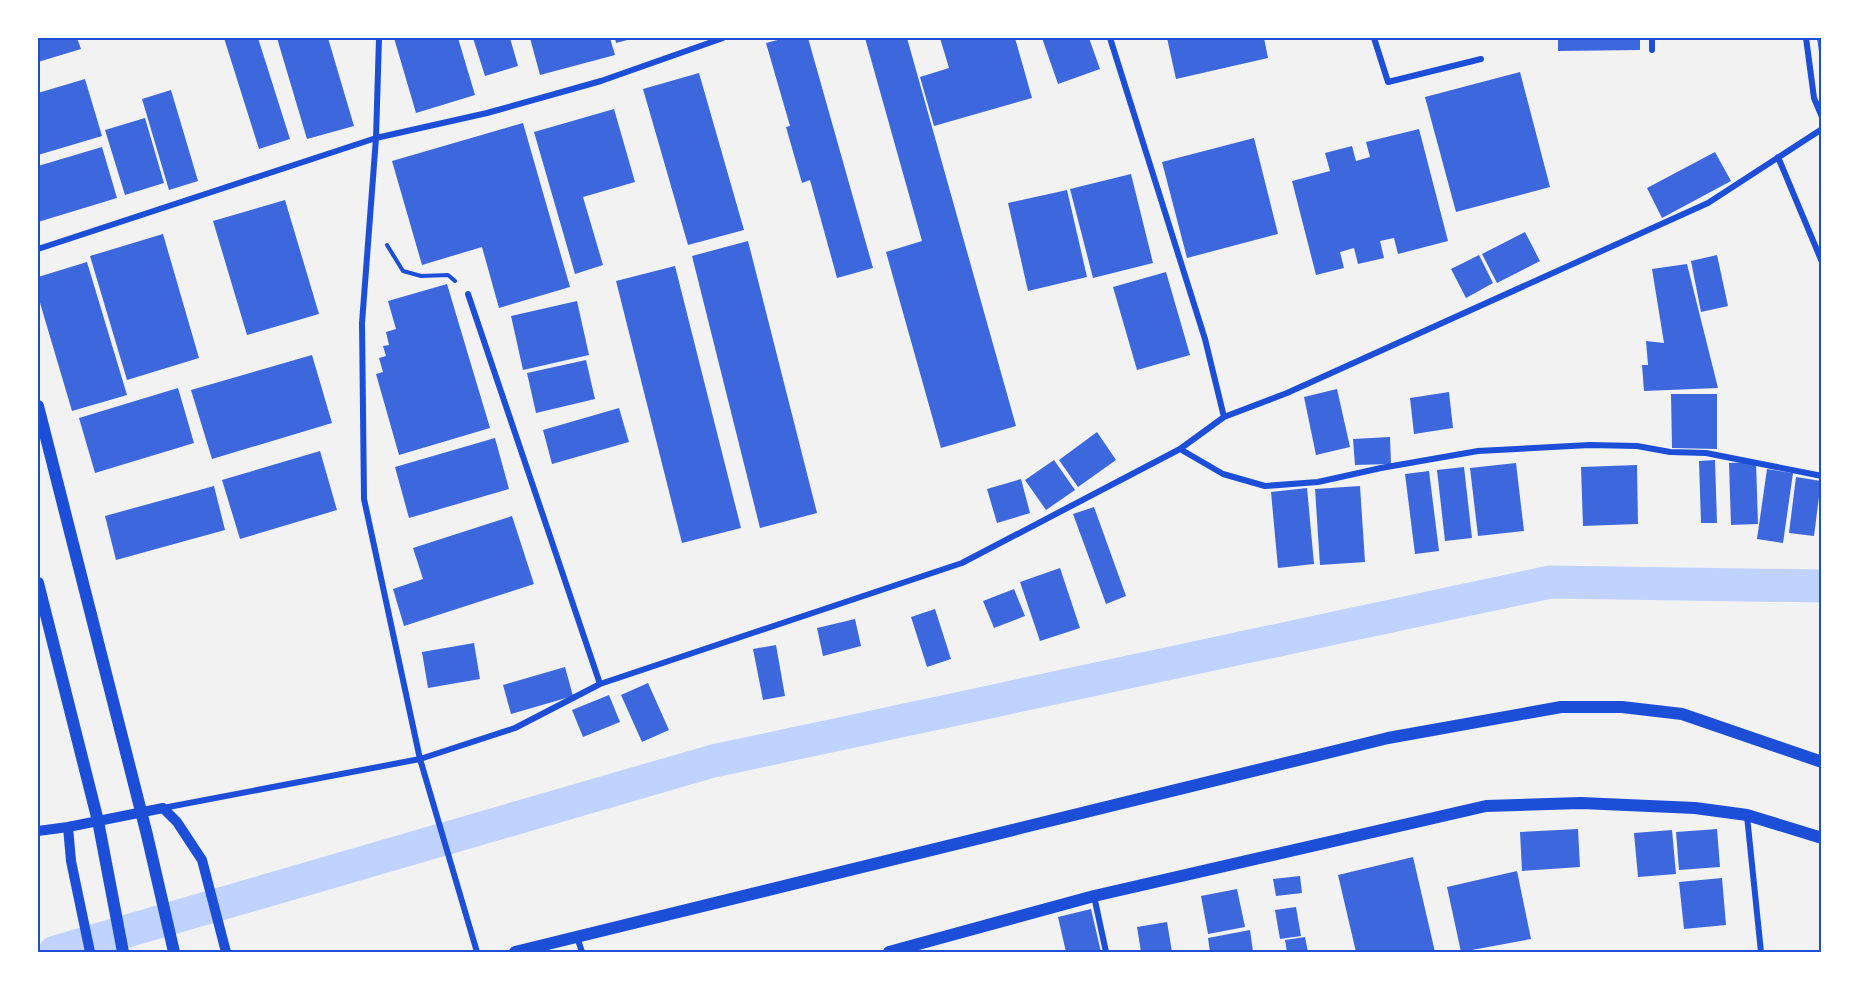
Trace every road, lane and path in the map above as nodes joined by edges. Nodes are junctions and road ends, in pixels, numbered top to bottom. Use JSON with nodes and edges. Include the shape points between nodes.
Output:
{"nodes":[{"id":1,"x":379,"y":38,"type":"edge"},
{"id":2,"x":723,"y":38,"type":"edge"},
{"id":3,"x":1110,"y":38,"type":"edge"},
{"id":4,"x":1374,"y":38,"type":"edge"},
{"id":5,"x":1652,"y":38,"type":"edge"},
{"id":6,"x":1806,"y":38,"type":"edge"},
{"id":7,"x":1652,"y":50,"type":"dead end"},
{"id":8,"x":1481,"y":59,"type":"dead end"},
{"id":9,"x":1821,"y":117,"type":"edge"},
{"id":10,"x":1821,"y":129,"type":"edge"},
{"id":11,"x":376,"y":138,"type":"junction"},
{"id":12,"x":1778,"y":157,"type":"junction"},
{"id":13,"x":370,"y":222,"type":"junction"},
{"id":14,"x":38,"y":249,"type":"edge"},
{"id":15,"x":1821,"y":262,"type":"edge"},
{"id":16,"x":468,"y":294,"type":"joint"},
{"id":17,"x":38,"y":406,"type":"edge"},
{"id":18,"x":1224,"y":417,"type":"junction"},
{"id":19,"x":1180,"y":450,"type":"junction"},
{"id":20,"x":1821,"y":476,"type":"edge"},
{"id":21,"x":38,"y":583,"type":"edge"},
{"id":22,"x":600,"y":684,"type":"junction"},
{"id":23,"x":420,"y":759,"type":"junction"},
{"id":24,"x":1821,"y":762,"type":"edge"},
{"id":25,"x":163,"y":808,"type":"junction"},
{"id":26,"x":141,"y":812,"type":"junction"},
{"id":27,"x":1747,"y":815,"type":"junction"},
{"id":28,"x":98,"y":821,"type":"junction"},
{"id":29,"x":68,"y":827,"type":"junction"},
{"id":30,"x":38,"y":831,"type":"edge"},
{"id":31,"x":1821,"y":838,"type":"edge"},
{"id":32,"x":1094,"y":896,"type":"junction"},
{"id":33,"x":577,"y":937,"type":"junction"},
{"id":34,"x":90,"y":952,"type":"edge"},
{"id":35,"x":123,"y":952,"type":"edge"},
{"id":36,"x":174,"y":952,"type":"edge"},
{"id":37,"x":226,"y":952,"type":"edge"},
{"id":38,"x":477,"y":952,"type":"edge"},
{"id":39,"x":515,"y":952,"type":"edge"},
{"id":40,"x":582,"y":952,"type":"edge"},
{"id":41,"x":889,"y":952,"type":"edge"},
{"id":42,"x":1106,"y":952,"type":"edge"},
{"id":43,"x":1761,"y":952,"type":"edge"}],
"edges":[{"from":1,"to":11,"type":"street"},
{"from":2,"to":11,"type":"street","via":[[601,81],[487,113]]},
{"from":3,"to":18,"type":"street","via":[[1205,339]]},
{"from":4,"to":8,"type":"street","via":[[1388,82]]},
{"from":5,"to":7,"type":"street"},
{"from":6,"to":9,"type":"street","via":[[1814,98]]},
{"from":10,"to":12,"type":"street"},
{"from":11,"to":13,"type":"street"},
{"from":11,"to":14,"type":"street"},
{"from":12,"to":15,"type":"street"},
{"from":12,"to":18,"type":"street","via":[[1708,203],[1287,393]]},
{"from":13,"to":16,"type":"path","via":[[403,272],[448,275]]},
{"from":13,"to":23,"type":"street","via":[[362,323],[364,499]]},
{"from":16,"to":22,"type":"street"},
{"from":17,"to":26,"type":"main road"},
{"from":18,"to":19,"type":"street"},
{"from":19,"to":20,"type":"street","via":[[1223,474],[1265,486],[1318,482],[1478,451],[1590,445],[1706,453]]},
{"from":19,"to":22,"type":"street","via":[[962,563]]},
{"from":21,"to":28,"type":"main road"},
{"from":22,"to":23,"type":"street","via":[[515,728]]},
{"from":23,"to":25,"type":"street"},
{"from":23,"to":38,"type":"street"},
{"from":24,"to":33,"type":"main road","via":[[1682,714],[1622,706],[1561,707],[1388,738]]},
{"from":25,"to":26,"type":"street"},
{"from":25,"to":37,"type":"street","via":[[202,860]]},
{"from":26,"to":28,"type":"street"},
{"from":26,"to":36,"type":"main road"},
{"from":27,"to":31,"type":"main road"},
{"from":27,"to":32,"type":"main road","via":[[1695,808],[1581,803],[1486,806]]},
{"from":27,"to":43,"type":"street"},
{"from":28,"to":29,"type":"street"},
{"from":28,"to":35,"type":"main road"},
{"from":29,"to":30,"type":"street"},
{"from":29,"to":34,"type":"street"},
{"from":32,"to":41,"type":"main road"},
{"from":32,"to":42,"type":"street"},
{"from":33,"to":39,"type":"main road"},
{"from":33,"to":40,"type":"street"}]}
